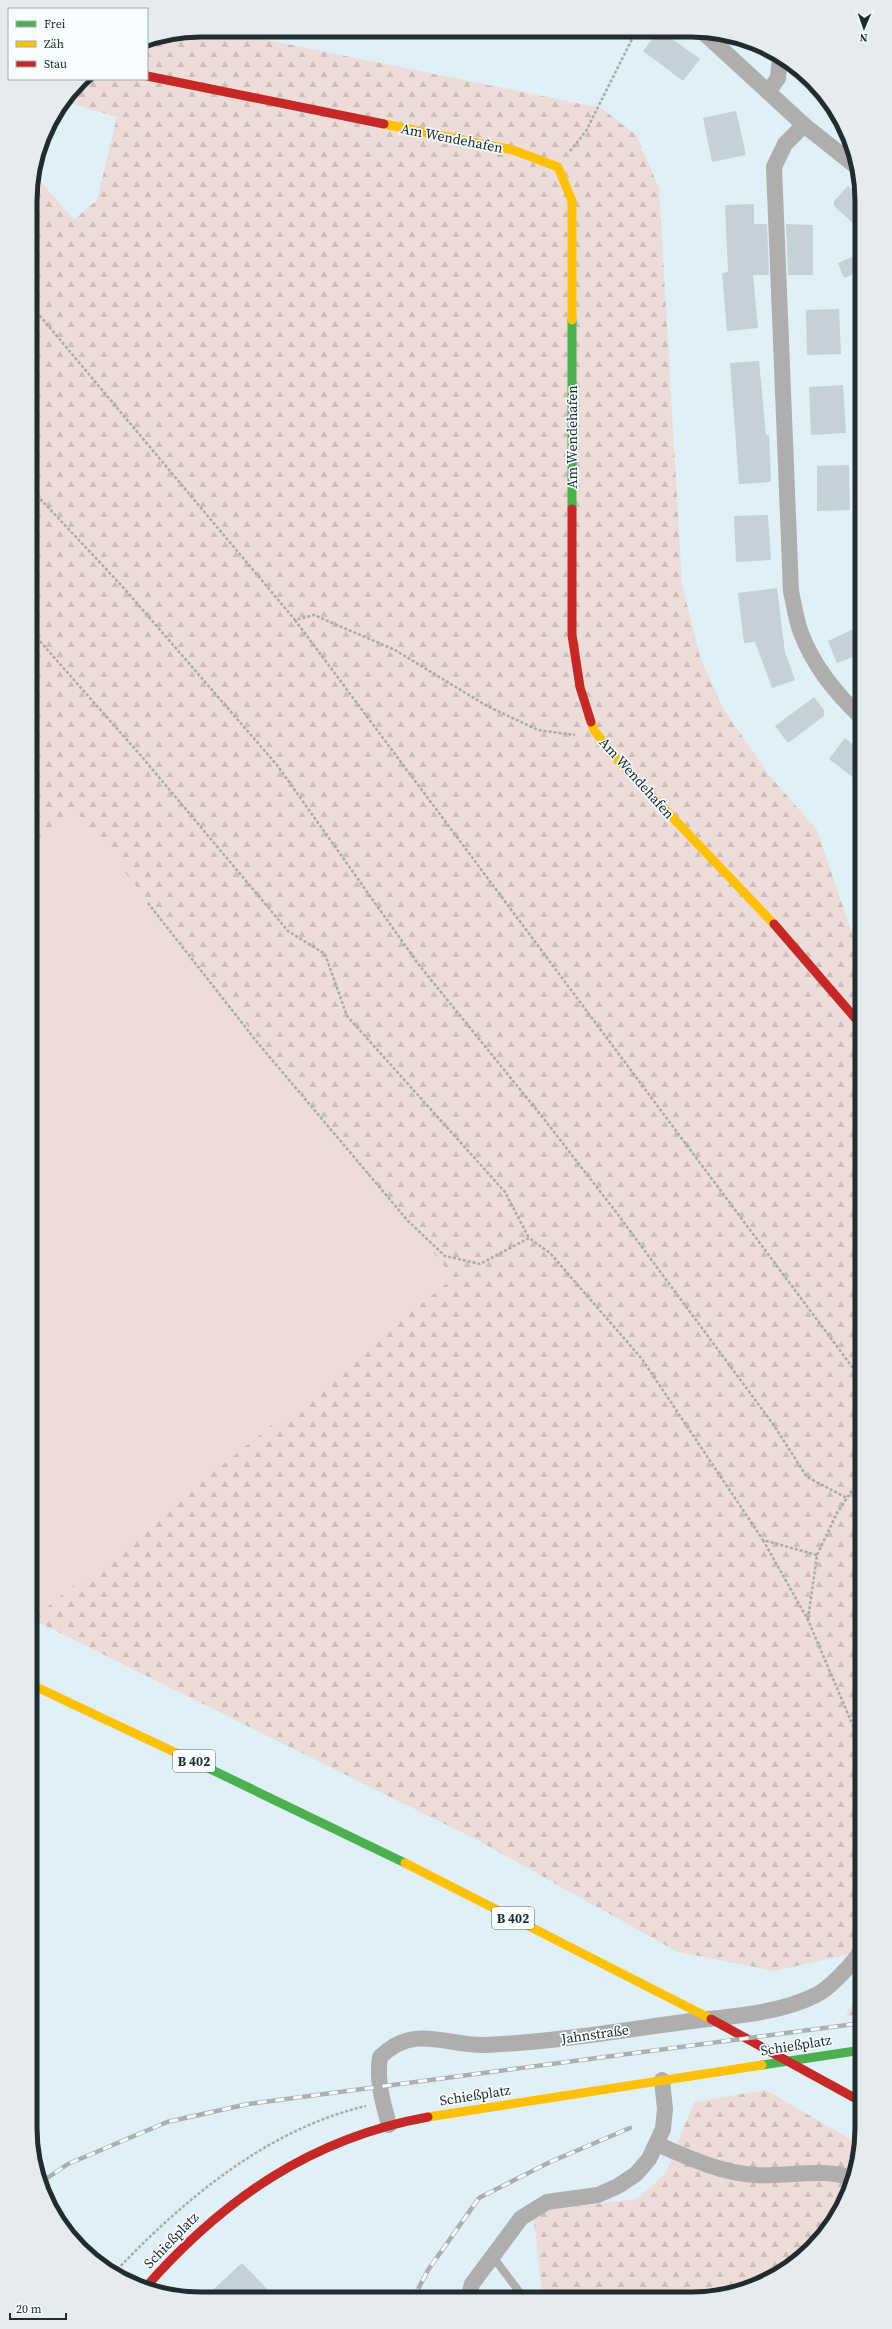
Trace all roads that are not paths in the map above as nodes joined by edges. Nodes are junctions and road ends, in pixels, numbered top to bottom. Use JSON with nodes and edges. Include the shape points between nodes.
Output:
{"nodes":[{"id":1,"x":709,"y":38,"type":"edge"},
{"id":2,"x":779,"y":63,"type":"edge"},
{"id":3,"x":148,"y":76,"type":"edge"},
{"id":4,"x":768,"y":92,"type":"junction"},
{"id":5,"x":804,"y":125,"type":"junction"},
{"id":6,"x":850,"y":162,"type":"edge"},
{"id":7,"x":855,"y":712,"type":"edge"},
{"id":8,"x":855,"y":1018,"type":"edge"},
{"id":9,"x":37,"y":1687,"type":"edge"},
{"id":10,"x":855,"y":1961,"type":"edge"},
{"id":11,"x":855,"y":2051,"type":"edge"},
{"id":12,"x":662,"y":2080,"type":"junction"},
{"id":13,"x":855,"y":2098,"type":"edge"},
{"id":14,"x":389,"y":2125,"type":"junction"},
{"id":15,"x":657,"y":2144,"type":"junction"},
{"id":16,"x":847,"y":2177,"type":"edge"},
{"id":17,"x":493,"y":2256,"type":"junction"},
{"id":18,"x":149,"y":2283,"type":"edge"},
{"id":19,"x":470,"y":2292,"type":"edge"},
{"id":20,"x":520,"y":2292,"type":"edge"}],
"edges":[{"from":1,"to":4,"type":"street"},
{"from":2,"to":4,"type":"street","via":[[778,78]]},
{"from":3,"to":8,"type":"street","name":"Am Wendehafen","via":[[513,150],[558,167],[572,201],[572,635],[580,687],[594,730],[788,939]]},
{"from":4,"to":5,"type":"street"},
{"from":5,"to":6,"type":"street"},
{"from":5,"to":7,"type":"street","via":[[785,144],[774,167],[791,591],[801,633],[819,668],[838,696]]},
{"from":9,"to":13,"type":"street","number":"B 402","via":[[357,1839],[670,1996]]},
{"from":10,"to":14,"type":"street","name":"Jahnstraße","via":[[817,1995],[774,2009],[551,2040],[484,2045],[415,2038],[398,2042],[380,2057],[378,2069]]},
{"from":11,"to":12,"type":"street","name":"Schießplatz"},
{"from":12,"to":14,"type":"street","name":"Schießplatz","via":[[443,2114]]},
{"from":12,"to":15,"type":"street","via":[[665,2109]]},
{"from":14,"to":18,"type":"street","name":"Schießplatz","via":[[335,2144],[282,2169],[241,2195],[205,2223]]},
{"from":15,"to":16,"type":"street","via":[[714,2167],[735,2172],[756,2175],[827,2174]]},
{"from":15,"to":17,"type":"street","via":[[649,2159],[636,2174],[618,2186],[598,2195],[547,2202],[521,2218]]},
{"from":17,"to":19,"type":"street","via":[[472,2284]]},
{"from":17,"to":20,"type":"lane"}]}
